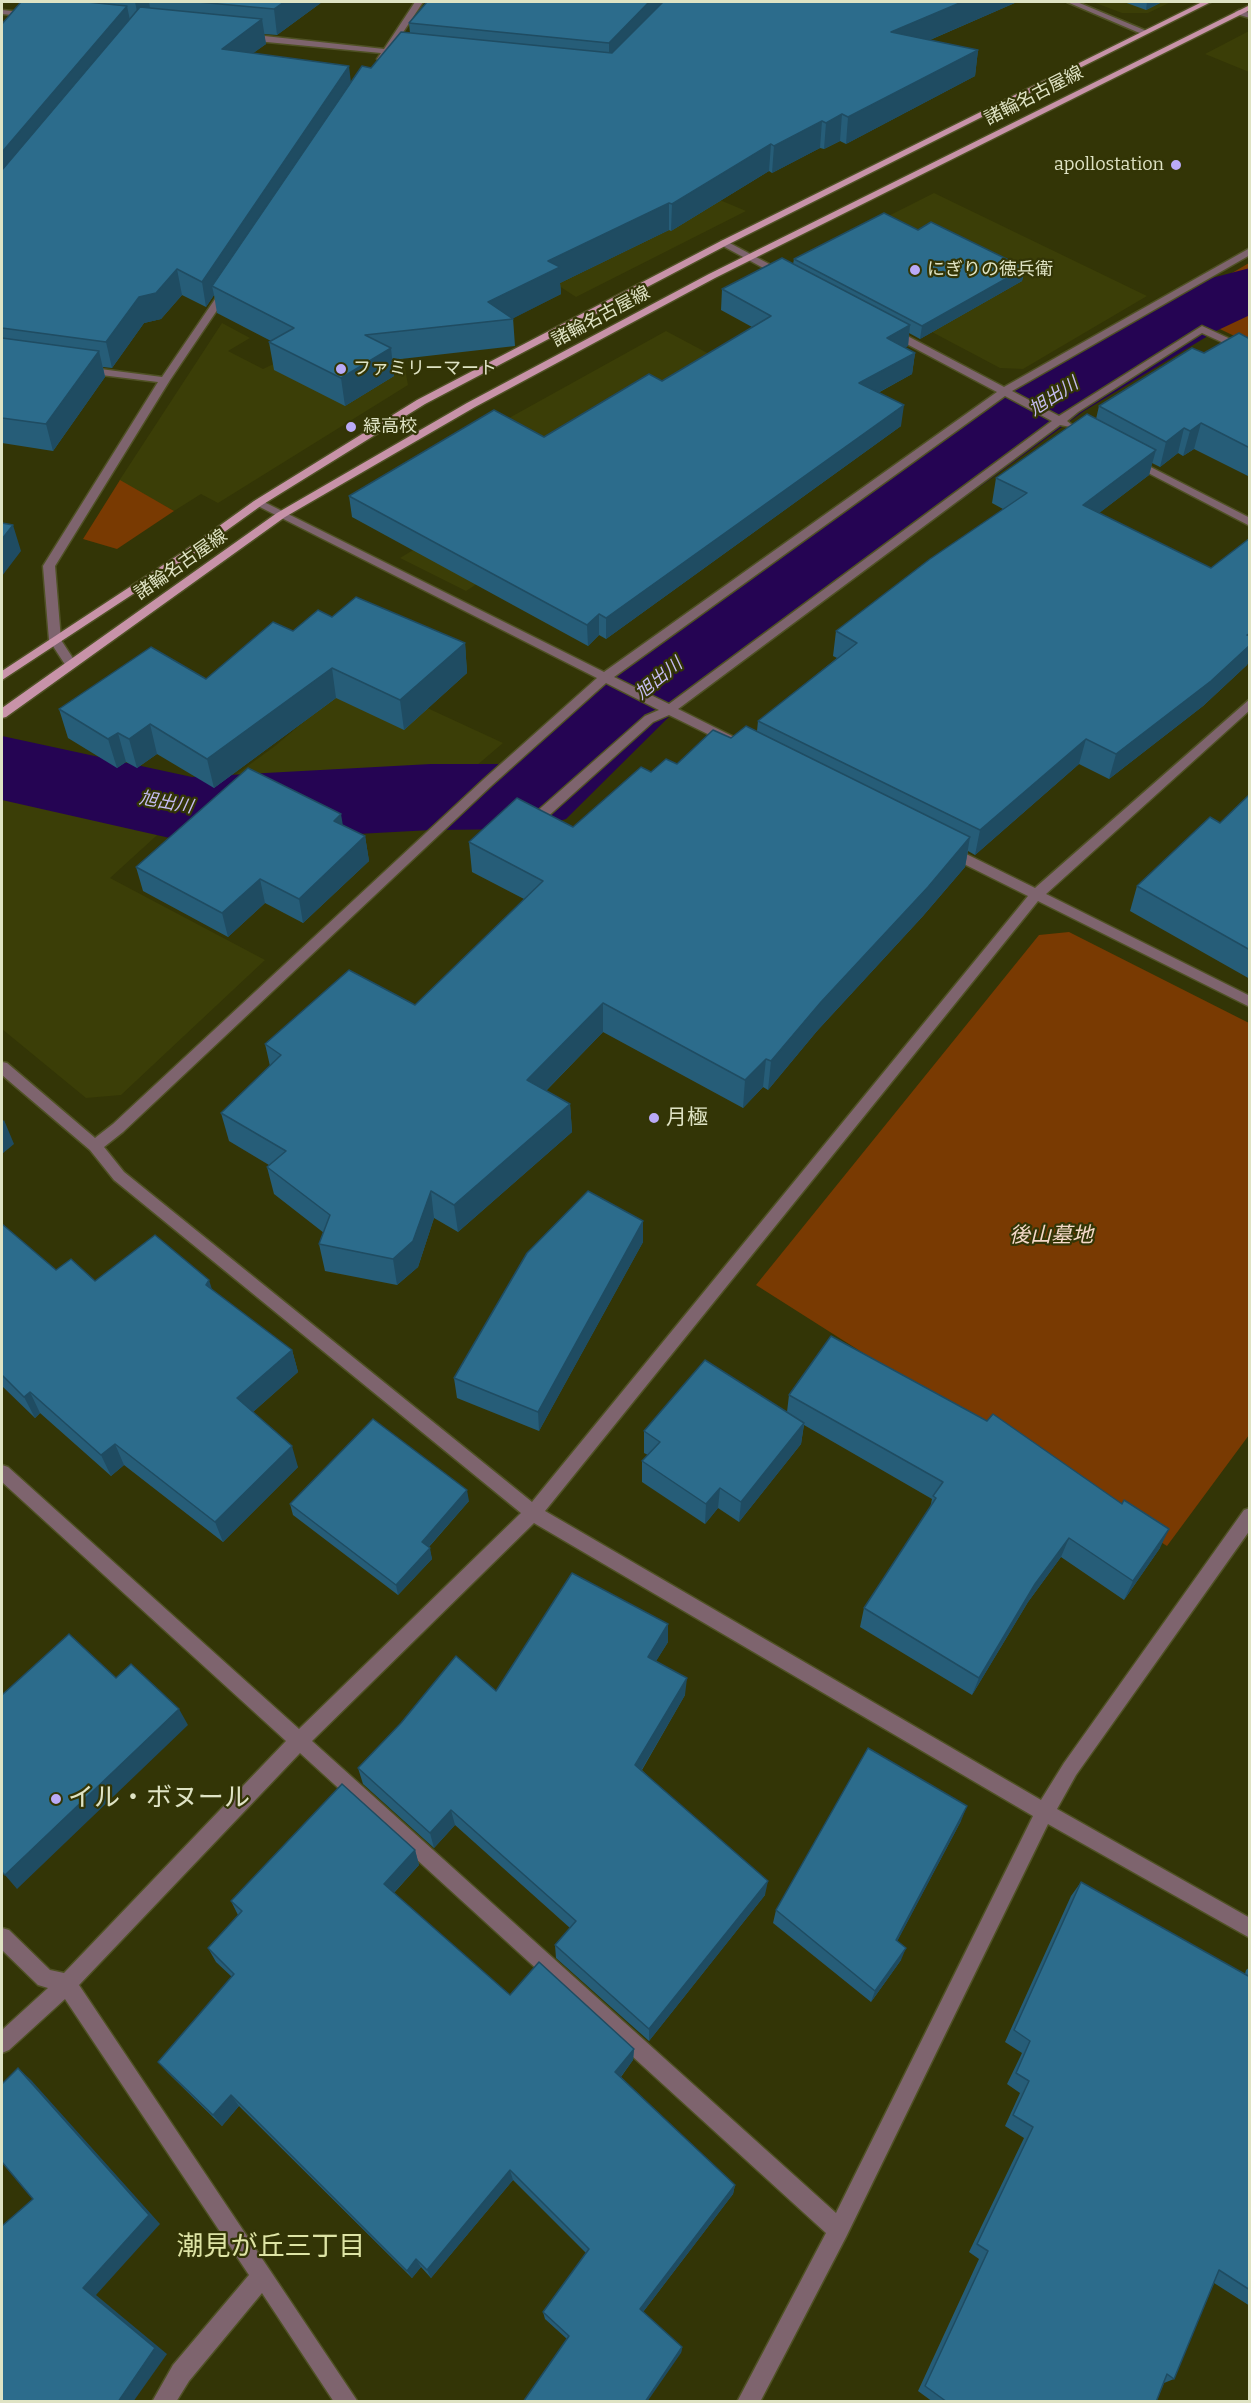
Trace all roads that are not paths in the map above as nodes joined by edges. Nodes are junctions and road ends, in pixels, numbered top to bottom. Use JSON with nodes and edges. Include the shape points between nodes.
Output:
{"nodes":[{"id":1,"x":419,"y":2,"type":"edge"},
{"id":2,"x":1071,"y":2,"type":"edge"},
{"id":3,"x":1207,"y":2,"type":"edge"},
{"id":4,"x":1250,"y":7,"type":"edge"},
{"id":5,"x":2,"y":12,"type":"edge"},
{"id":6,"x":1239,"y":12,"type":"junction"},
{"id":7,"x":36,"y":15,"type":"edge"},
{"id":8,"x":1250,"y":16,"type":"edge"},
{"id":9,"x":1145,"y":32,"type":"junction"},
{"id":10,"x":236,"y":36,"type":"edge"},
{"id":11,"x":386,"y":51,"type":"junction"},
{"id":12,"x":398,"y":53,"type":"edge"},
{"id":13,"x":376,"y":67,"type":"edge"},
{"id":14,"x":724,"y":243,"type":"junction"},
{"id":15,"x":1250,"y":251,"type":"edge"},
{"id":16,"x":750,"y":257,"type":"junction"},
{"id":17,"x":790,"y":279,"type":"edge"},
{"id":18,"x":231,"y":282,"type":"edge"},
{"id":19,"x":883,"y":327,"type":"edge"},
{"id":20,"x":1250,"y":352,"type":"edge"},
{"id":21,"x":73,"y":368,"type":"edge"},
{"id":22,"x":165,"y":380,"type":"junction"},
{"id":23,"x":1005,"y":392,"type":"junction"},
{"id":24,"x":1061,"y":421,"type":"junction"},
{"id":25,"x":1077,"y":431,"type":"edge"},
{"id":26,"x":1126,"y":458,"type":"edge"},
{"id":27,"x":258,"y":503,"type":"junction"},
{"id":28,"x":281,"y":515,"type":"junction"},
{"id":29,"x":1250,"y":523,"type":"edge"},
{"id":30,"x":55,"y":640,"type":"junction"},
{"id":31,"x":70,"y":663,"type":"junction"},
{"id":32,"x":2,"y":676,"type":"edge"},
{"id":33,"x":605,"y":677,"type":"junction"},
{"id":34,"x":1250,"y":703,"type":"edge"},
{"id":35,"x":669,"y":710,"type":"junction"},
{"id":36,"x":2,"y":714,"type":"edge"},
{"id":37,"x":742,"y":747,"type":"edge"},
{"id":38,"x":539,"y":817,"type":"edge"},
{"id":39,"x":942,"y":848,"type":"edge"},
{"id":40,"x":1036,"y":895,"type":"junction"},
{"id":41,"x":1250,"y":1002,"type":"edge"},
{"id":42,"x":2,"y":1067,"type":"edge"},
{"id":43,"x":95,"y":1146,"type":"junction"},
{"id":44,"x":2,"y":1472,"type":"edge"},
{"id":45,"x":533,"y":1513,"type":"junction"},
{"id":46,"x":1250,"y":1515,"type":"edge"},
{"id":47,"x":298,"y":1741,"type":"junction"},
{"id":48,"x":1044,"y":1811,"type":"junction"},
{"id":49,"x":1250,"y":1929,"type":"edge"},
{"id":50,"x":2,"y":1937,"type":"edge"},
{"id":51,"x":67,"y":1984,"type":"junction"},
{"id":52,"x":2,"y":2043,"type":"edge"},
{"id":53,"x":838,"y":2230,"type":"junction"},
{"id":54,"x":262,"y":2276,"type":"junction"},
{"id":55,"x":163,"y":2402,"type":"edge"},
{"id":56,"x":347,"y":2402,"type":"edge"},
{"id":57,"x":748,"y":2402,"type":"edge"}],
"edges":[{"from":1,"to":11,"type":"street"},
{"from":2,"to":9,"type":"street"},
{"from":3,"to":9,"type":"main road","name":"諸輪名古屋線"},
{"from":4,"to":6,"type":"main road","name":"諸輪名古屋線"},
{"from":5,"to":7,"type":"street"},
{"from":6,"to":8,"type":"street"},
{"from":6,"to":16,"type":"main road","name":"諸輪名古屋線"},
{"from":9,"to":14,"type":"main road","name":"諸輪名古屋線"},
{"from":10,"to":11,"type":"street"},
{"from":11,"to":12,"type":"street"},
{"from":11,"to":13,"type":"street"},
{"from":14,"to":16,"type":"street"},
{"from":14,"to":27,"type":"main road","name":"諸輪名古屋線","via":[[421,402]]},
{"from":15,"to":23,"type":"street"},
{"from":16,"to":17,"type":"street"},
{"from":16,"to":28,"type":"main road","name":"諸輪名古屋線","via":[[482,400]]},
{"from":18,"to":22,"type":"street"},
{"from":19,"to":23,"type":"street"},
{"from":20,"to":24,"type":"street","via":[[1202,329]]},
{"from":21,"to":22,"type":"street"},
{"from":22,"to":30,"type":"street","via":[[49,566]]},
{"from":23,"to":24,"type":"street"},
{"from":23,"to":33,"type":"street"},
{"from":24,"to":25,"type":"street"},
{"from":24,"to":35,"type":"street"},
{"from":26,"to":29,"type":"street"},
{"from":27,"to":28,"type":"street"},
{"from":27,"to":30,"type":"main road","name":"諸輪名古屋線"},
{"from":28,"to":31,"type":"main road","name":"諸輪名古屋線"},
{"from":28,"to":33,"type":"street"},
{"from":30,"to":31,"type":"street"},
{"from":30,"to":32,"type":"main road","name":"諸輪名古屋線"},
{"from":31,"to":36,"type":"main road","name":"諸輪名古屋線"},
{"from":33,"to":35,"type":"street"},
{"from":33,"to":43,"type":"street"},
{"from":34,"to":40,"type":"street"},
{"from":35,"to":37,"type":"street"},
{"from":35,"to":38,"type":"street","via":[[649,719]]},
{"from":39,"to":40,"type":"street"},
{"from":40,"to":41,"type":"street"},
{"from":40,"to":45,"type":"street"},
{"from":42,"to":43,"type":"street"},
{"from":43,"to":45,"type":"street","via":[[119,1176]]},
{"from":44,"to":47,"type":"street"},
{"from":45,"to":47,"type":"street"},
{"from":45,"to":48,"type":"street"},
{"from":46,"to":48,"type":"street"},
{"from":47,"to":51,"type":"street"},
{"from":47,"to":53,"type":"street"},
{"from":48,"to":49,"type":"street"},
{"from":48,"to":53,"type":"street"},
{"from":50,"to":51,"type":"street","via":[[45,1978]]},
{"from":51,"to":52,"type":"street"},
{"from":51,"to":54,"type":"street"},
{"from":53,"to":57,"type":"street"},
{"from":54,"to":55,"type":"street","via":[[181,2373]]},
{"from":54,"to":56,"type":"street"}]}
